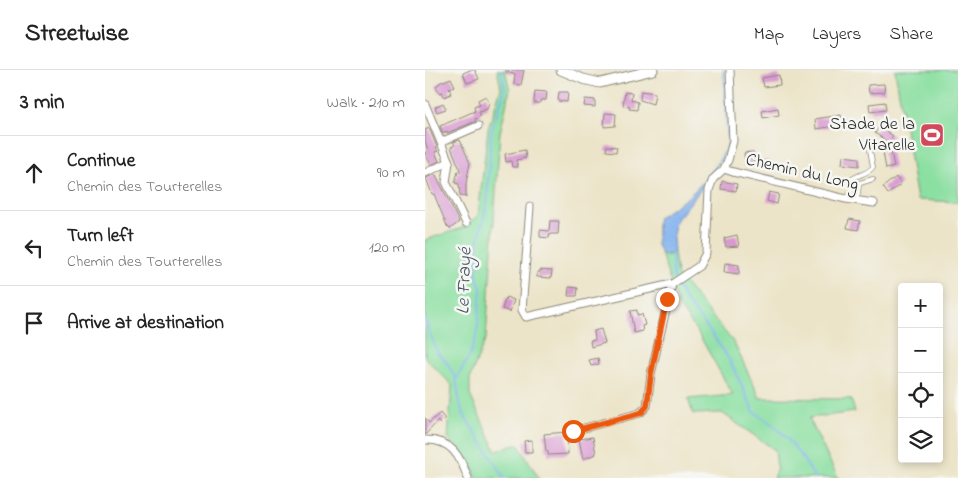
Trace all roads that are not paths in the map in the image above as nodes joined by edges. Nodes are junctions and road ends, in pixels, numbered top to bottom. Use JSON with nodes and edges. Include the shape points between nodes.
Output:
{"nodes":[{"id":1,"x":561,"y":70,"type":"edge"},
{"id":2,"x":653,"y":70,"type":"edge"},
{"id":3,"x":729,"y":70,"type":"edge"},
{"id":4,"x":425,"y":104,"type":"edge"},
{"id":5,"x":478,"y":126,"type":"dead end"},
{"id":6,"x":441,"y":142,"type":"junction"},
{"id":7,"x":869,"y":144,"type":"dead end"},
{"id":8,"x":449,"y":162,"type":"junction"},
{"id":9,"x":439,"y":167,"type":"junction"},
{"id":10,"x":724,"y":169,"type":"junction"},
{"id":11,"x":425,"y":173,"type":"edge"},
{"id":12,"x":873,"y":179,"type":"dead end"},
{"id":13,"x":446,"y":182,"type":"junction"},
{"id":14,"x":850,"y":200,"type":"junction"},
{"id":15,"x":874,"y":203,"type":"dead end"},
{"id":16,"x":530,"y":207,"type":"dead end"},
{"id":17,"x":466,"y":223,"type":"dead end"},
{"id":18,"x":672,"y":284,"type":"junction"},
{"id":19,"x":573,"y":431,"type":"dead end"},
{"id":20,"x":425,"y":440,"type":"edge"},
{"id":21,"x":468,"y":478,"type":"edge"}],
"edges":[{"from":1,"to":2,"type":"street","via":[[600,83]]},
{"from":3,"to":10,"type":"street","via":[[733,141]]},
{"from":4,"to":6,"type":"street"},
{"from":5,"to":6,"type":"street"},
{"from":6,"to":8,"type":"street"},
{"from":7,"to":14,"type":"lane","via":[[873,167],[852,179]]},
{"from":8,"to":9,"type":"street"},
{"from":8,"to":13,"type":"street"},
{"from":9,"to":11,"type":"street"},
{"from":9,"to":13,"type":"street"},
{"from":10,"to":14,"type":"street","name":"Chemin du Long"},
{"from":10,"to":18,"type":"street","via":[[713,179],[709,190],[706,253],[699,266]]},
{"from":12,"to":14,"type":"lane","via":[[860,183],[859,194]]},
{"from":13,"to":17,"type":"street"},
{"from":14,"to":15,"type":"street","name":"Chemin du Long"},
{"from":16,"to":18,"type":"street","via":[[522,310],[526,317]]},
{"from":18,"to":19,"type":"street","via":[[651,374],[647,406],[641,413]]},
{"from":20,"to":21,"type":"street","via":[[440,441],[450,447]]}]}
